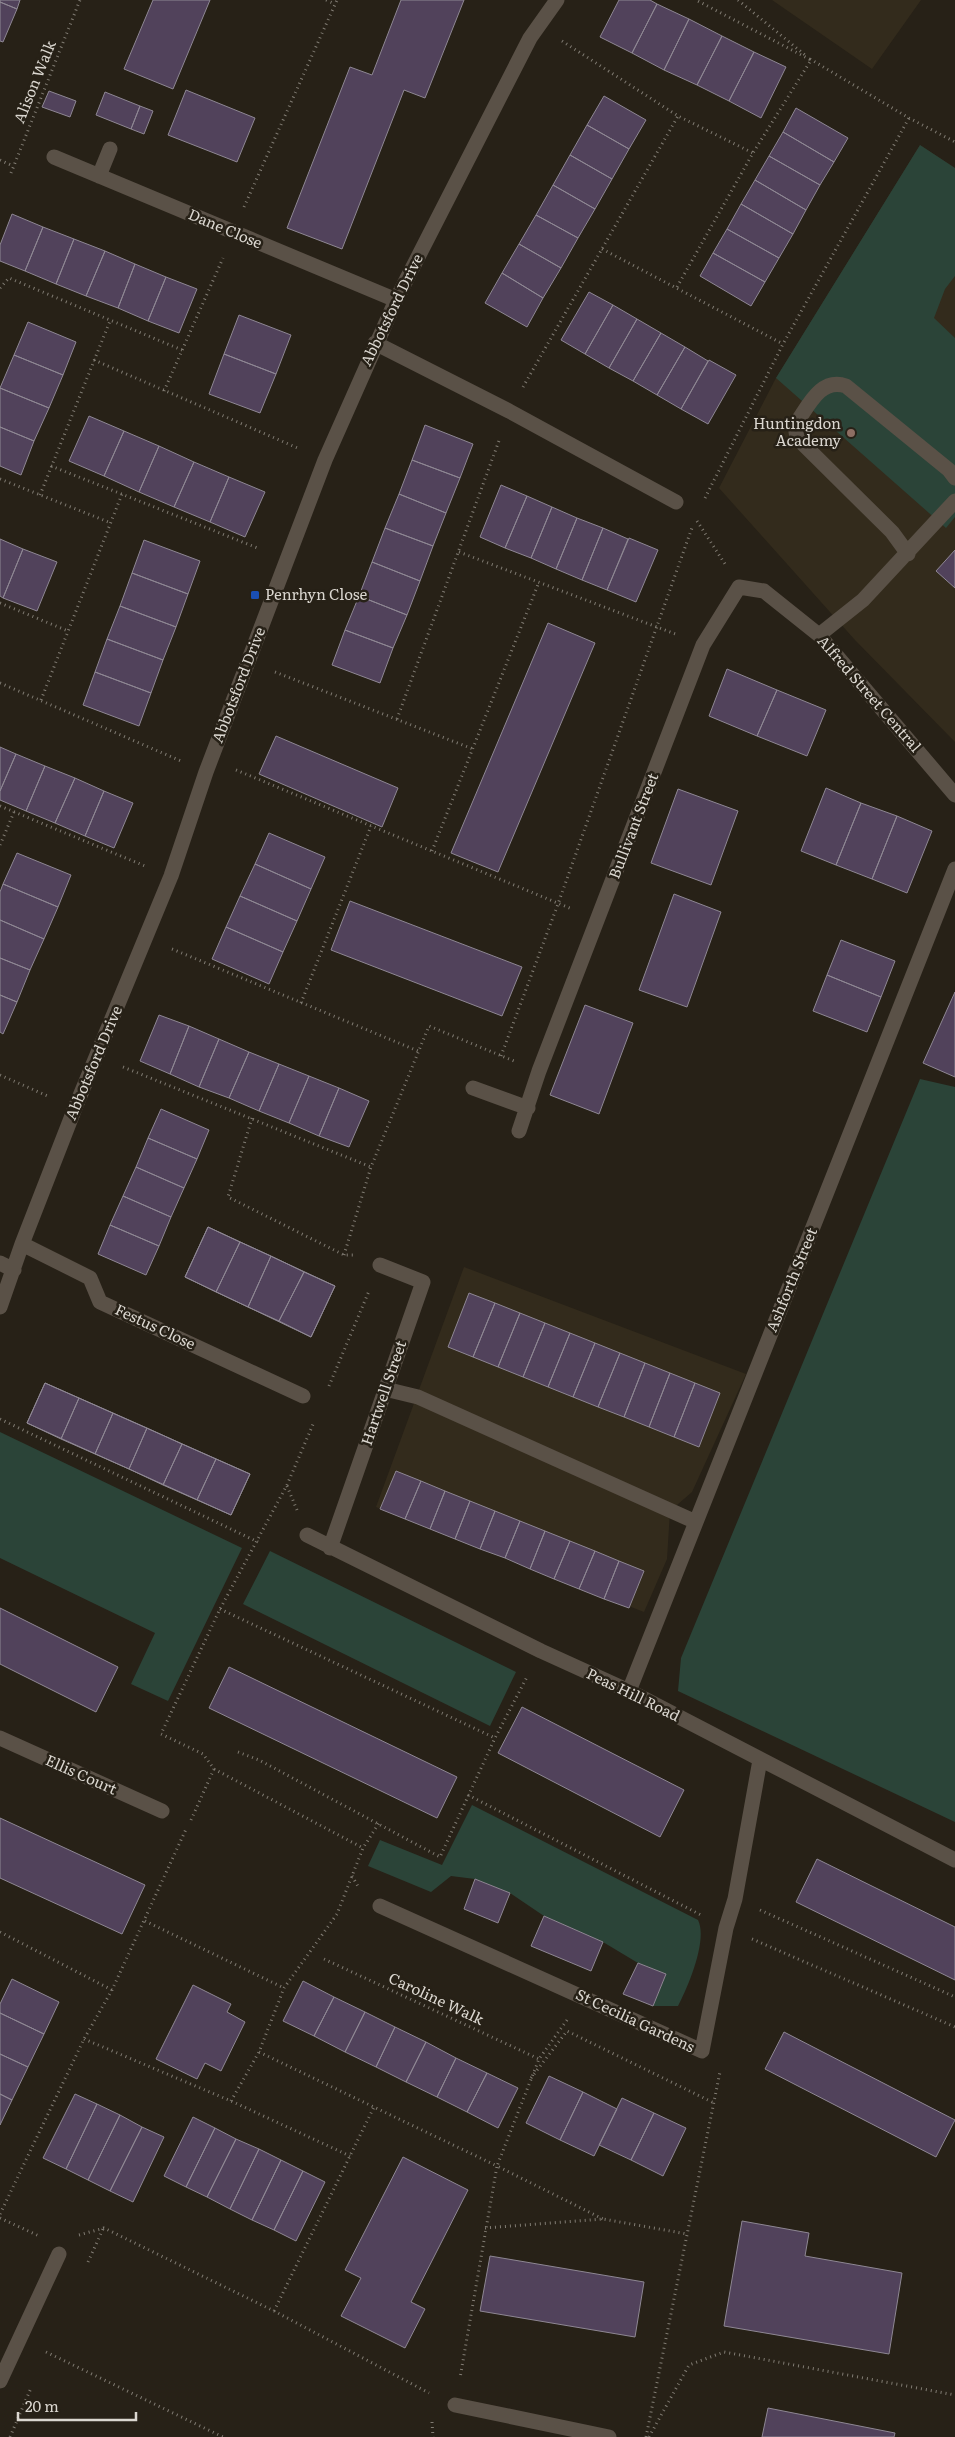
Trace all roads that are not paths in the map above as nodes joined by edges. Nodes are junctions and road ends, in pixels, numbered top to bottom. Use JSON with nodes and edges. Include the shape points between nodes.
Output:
{"nodes":[{"id":1,"x":557,"y":0,"type":"edge"},
{"id":2,"x":110,"y":149,"type":"dead end"},
{"id":3,"x":54,"y":157,"type":"dead end"},
{"id":4,"x":99,"y":176,"type":"junction"},
{"id":5,"x":396,"y":300,"type":"junction"},
{"id":6,"x":375,"y":343,"type":"junction"},
{"id":7,"x":955,"y":478,"type":"edge"},
{"id":8,"x":676,"y":502,"type":"dead end"},
{"id":9,"x":955,"y":502,"type":"edge"},
{"id":10,"x":908,"y":554,"type":"junction"},
{"id":11,"x":776,"y":600,"type":"joint"},
{"id":12,"x":819,"y":635,"type":"junction"},
{"id":13,"x":955,"y":795,"type":"edge"},
{"id":14,"x":955,"y":869,"type":"edge"},
{"id":15,"x":473,"y":1088,"type":"dead end"},
{"id":16,"x":528,"y":1108,"type":"junction"},
{"id":17,"x":519,"y":1131,"type":"dead end"},
{"id":18,"x":22,"y":1244,"type":"junction"},
{"id":19,"x":0,"y":1263,"type":"edge"},
{"id":20,"x":380,"y":1265,"type":"road end"},
{"id":21,"x":14,"y":1270,"type":"junction"},
{"id":22,"x":0,"y":1307,"type":"edge"},
{"id":23,"x":385,"y":1389,"type":"junction"},
{"id":24,"x":303,"y":1396,"type":"dead end"},
{"id":25,"x":696,"y":1522,"type":"junction"},
{"id":26,"x":307,"y":1535,"type":"dead end"},
{"id":27,"x":330,"y":1548,"type":"junction"},
{"id":28,"x":629,"y":1691,"type":"junction"},
{"id":29,"x":0,"y":1738,"type":"edge"},
{"id":30,"x":760,"y":1760,"type":"junction"},
{"id":31,"x":162,"y":1811,"type":"dead end"},
{"id":32,"x":955,"y":1860,"type":"edge"},
{"id":33,"x":380,"y":1906,"type":"dead end"},
{"id":34,"x":59,"y":2254,"type":"dead end"},
{"id":35,"x":0,"y":2381,"type":"edge"},
{"id":36,"x":455,"y":2405,"type":"road end"},
{"id":37,"x":609,"y":2437,"type":"edge"}],
"edges":[{"from":1,"to":5,"type":"street","name":"Abbotsford Drive","via":[[530,38]]},
{"from":2,"to":4,"type":"street"},
{"from":3,"to":4,"type":"street","name":"Dane Close"},
{"from":4,"to":5,"type":"street","name":"Dane Close"},
{"from":5,"to":6,"type":"street","name":"Abbotsford Drive"},
{"from":6,"to":8,"type":"street","via":[[510,411]]},
{"from":6,"to":18,"type":"street","name":"Abbotsford Drive","via":[[325,460],[208,766],[170,876]]},
{"from":7,"to":10,"type":"street","via":[[841,384],[821,388],[795,425],[797,438],[892,532]]},
{"from":9,"to":10,"type":"street"},
{"from":10,"to":12,"type":"street","via":[[863,600]]},
{"from":11,"to":12,"type":"street","name":"Alfred Street Central"},
{"from":11,"to":16,"type":"street","name":"Bullivant Street","via":[[764,591],[739,587],[702,645]]},
{"from":12,"to":13,"type":"street","name":"Alfred Street Central"},
{"from":14,"to":25,"type":"street","name":"Ashforth Street"},
{"from":15,"to":16,"type":"street"},
{"from":16,"to":17,"type":"street","name":"Bullivant Street"},
{"from":18,"to":21,"type":"street","name":"Abbotsford Drive"},
{"from":18,"to":24,"type":"street","name":"Festus Close","via":[[90,1278],[100,1302]]},
{"from":19,"to":21,"type":"street"},
{"from":20,"to":23,"type":"street","name":"Hartwell Street","via":[[423,1282]]},
{"from":21,"to":22,"type":"street","name":"Abbotsford Drive"},
{"from":23,"to":25,"type":"street","via":[[418,1397]]},
{"from":23,"to":27,"type":"street","name":"Hartwell Street"},
{"from":25,"to":28,"type":"street","name":"Ashforth Street"},
{"from":26,"to":27,"type":"street","name":"Peas Hill Road"},
{"from":27,"to":28,"type":"street","name":"Peas Hill Road"},
{"from":28,"to":30,"type":"street","name":"Peas Hill Road"},
{"from":29,"to":31,"type":"street","name":"Ellis Court"},
{"from":30,"to":32,"type":"street","name":"Peas Hill Road"},
{"from":30,"to":33,"type":"street","name":"St Cecilia Gardens","via":[[735,1899],[726,1928],[702,2051]]},
{"from":34,"to":35,"type":"street"},
{"from":36,"to":37,"type":"street"}]}
